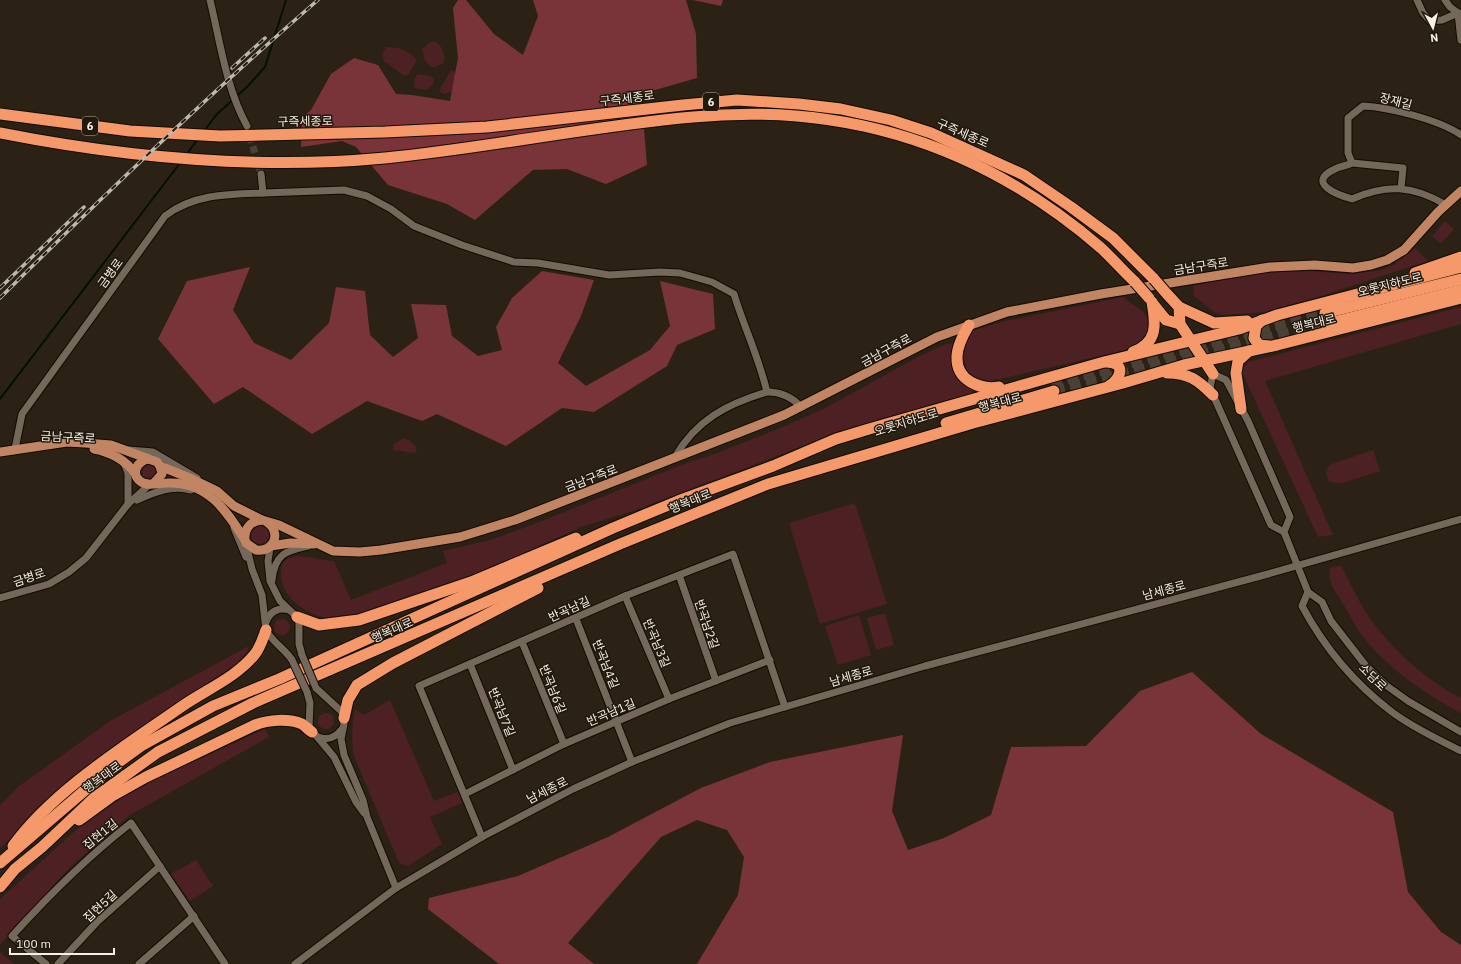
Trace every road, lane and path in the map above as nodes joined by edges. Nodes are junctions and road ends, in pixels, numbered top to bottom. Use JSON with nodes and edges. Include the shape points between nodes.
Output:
{"nodes":[{"id":1,"x":210,"y":0,"type":"edge"},
{"id":2,"x":1417,"y":0,"type":"edge"},
{"id":3,"x":1445,"y":0,"type":"edge"},
{"id":4,"x":1459,"y":14,"type":"edge"},
{"id":5,"x":1461,"y":40,"type":"edge"},
{"id":6,"x":0,"y":114,"type":"edge"},
{"id":7,"x":247,"y":126,"type":"tunnel mouth"},
{"id":8,"x":0,"y":133,"type":"edge"},
{"id":9,"x":1461,"y":135,"type":"edge"},
{"id":10,"x":1352,"y":163,"type":"junction"},
{"id":11,"x":261,"y":174,"type":"tunnel mouth"},
{"id":12,"x":1401,"y":188,"type":"junction"},
{"id":13,"x":1461,"y":191,"type":"edge"},
{"id":14,"x":263,"y":193,"type":"junction"},
{"id":15,"x":1446,"y":205,"type":"junction"},
{"id":16,"x":1461,"y":257,"type":"edge"},
{"id":17,"x":1461,"y":267,"type":"edge"},
{"id":18,"x":1461,"y":279,"type":"edge"},
{"id":19,"x":1395,"y":284,"type":"junction"},
{"id":20,"x":1461,"y":290,"type":"edge"},
{"id":21,"x":1461,"y":298,"type":"edge"},
{"id":22,"x":1151,"y":300,"type":"junction"},
{"id":23,"x":1179,"y":307,"type":"junction"},
{"id":24,"x":1262,"y":320,"type":"junction"},
{"id":25,"x":1180,"y":324,"type":"junction"},
{"id":26,"x":969,"y":325,"type":"junction"},
{"id":27,"x":1192,"y":341,"type":"junction"},
{"id":28,"x":1272,"y":346,"type":"junction"},
{"id":29,"x":1250,"y":350,"type":"junction"},
{"id":30,"x":1204,"y":361,"type":"junction"},
{"id":31,"x":1104,"y":362,"type":"junction"},
{"id":32,"x":1158,"y":372,"type":"junction"},
{"id":33,"x":1212,"y":374,"type":"junction"},
{"id":34,"x":1036,"y":381,"type":"junction"},
{"id":35,"x":1108,"y":386,"type":"junction"},
{"id":36,"x":767,"y":392,"type":"junction"},
{"id":37,"x":1213,"y":395,"type":"junction"},
{"id":38,"x":801,"y":407,"type":"junction"},
{"id":39,"x":1241,"y":409,"type":"junction"},
{"id":40,"x":15,"y":449,"type":"junction"},
{"id":41,"x":128,"y":450,"type":"junction"},
{"id":42,"x":0,"y":452,"type":"edge"},
{"id":43,"x":675,"y":457,"type":"junction"},
{"id":44,"x":148,"y":459,"type":"junction"},
{"id":45,"x":122,"y":460,"type":"junction"},
{"id":46,"x":160,"y":466,"type":"junction"},
{"id":47,"x":773,"y":466,"type":"junction"},
{"id":48,"x":136,"y":475,"type":"junction"},
{"id":49,"x":152,"y":484,"type":"junction"},
{"id":50,"x":768,"y":484,"type":"junction"},
{"id":51,"x":214,"y":494,"type":"junction"},
{"id":52,"x":128,"y":504,"type":"junction"},
{"id":53,"x":228,"y":515,"type":"junction"},
{"id":54,"x":1461,"y":519,"type":"edge"},
{"id":55,"x":264,"y":521,"type":"junction"},
{"id":56,"x":613,"y":528,"type":"junction"},
{"id":57,"x":1284,"y":532,"type":"junction"},
{"id":58,"x":246,"y":541,"type":"junction"},
{"id":59,"x":620,"y":544,"type":"junction"},
{"id":60,"x":317,"y":545,"type":"junction"},
{"id":61,"x":271,"y":547,"type":"junction"},
{"id":62,"x":1297,"y":565,"type":"junction"},
{"id":63,"x":252,"y":569,"type":"junction"},
{"id":64,"x":679,"y":575,"type":"junction"},
{"id":65,"x":272,"y":584,"type":"junction"},
{"id":66,"x":1308,"y":592,"type":"junction"},
{"id":67,"x":625,"y":596,"type":"junction"},
{"id":68,"x":0,"y":598,"type":"edge"},
{"id":69,"x":293,"y":614,"type":"junction"},
{"id":70,"x":576,"y":618,"type":"junction"},
{"id":71,"x":266,"y":627,"type":"junction"},
{"id":72,"x":522,"y":642,"type":"junction"},
{"id":73,"x":770,"y":660,"type":"junction"},
{"id":74,"x":470,"y":664,"type":"junction"},
{"id":75,"x":716,"y":681,"type":"junction"},
{"id":76,"x":669,"y":699,"type":"junction"},
{"id":77,"x":785,"y":707,"type":"junction"},
{"id":78,"x":344,"y":718,"type":"junction"},
{"id":79,"x":617,"y":721,"type":"junction"},
{"id":80,"x":342,"y":729,"type":"junction"},
{"id":81,"x":1461,"y":732,"type":"edge"},
{"id":82,"x":314,"y":734,"type":"junction"},
{"id":83,"x":564,"y":744,"type":"junction"},
{"id":84,"x":1461,"y":751,"type":"edge"},
{"id":85,"x":632,"y":762,"type":"junction"},
{"id":86,"x":513,"y":770,"type":"junction"},
{"id":87,"x":465,"y":794,"type":"junction"},
{"id":88,"x":367,"y":817,"type":"junction"},
{"id":89,"x":482,"y":837,"type":"junction"},
{"id":90,"x":42,"y":847,"type":"junction"},
{"id":91,"x":1,"y":862,"type":"edge"},
{"id":92,"x":160,"y":866,"type":"junction"},
{"id":93,"x":0,"y":887,"type":"edge"},
{"id":94,"x":396,"y":888,"type":"junction"},
{"id":95,"x":194,"y":916,"type":"junction"},
{"id":96,"x":46,"y":964,"type":"edge"},
{"id":97,"x":58,"y":964,"type":"edge"},
{"id":98,"x":139,"y":964,"type":"edge"},
{"id":99,"x":225,"y":964,"type":"edge"},
{"id":100,"x":295,"y":964,"type":"edge"}],
"edges":[{"from":1,"to":7,"type":"street","via":[[238,110]]},
{"from":2,"to":4,"type":"street","via":[[1430,21]]},
{"from":3,"to":4,"type":"street"},
{"from":4,"to":5,"type":"street"},
{"from":6,"to":23,"type":"highway","name":"구즉세종로","number":"6","bridge":true,"via":[[130,131],[220,136],[487,128],[737,100],[841,109],[891,120],[931,133],[1024,175],[1112,238]]},
{"from":8,"to":22,"type":"highway","name":"구즉세종로","number":"6","bridge":true,"via":[[165,159],[330,162],[386,158],[695,116],[762,114],[836,120],[924,143],[966,160],[1014,185],[1101,249]]},
{"from":9,"to":10,"type":"street","name":"장재길","via":[[1439,124],[1380,107],[1363,106],[1348,118],[1348,153]]},
{"from":10,"to":12,"type":"street","via":[[1403,168]]},
{"from":10,"to":12,"type":"street","via":[[1328,173],[1323,180],[1324,186],[1352,199],[1376,190]]},
{"from":11,"to":14,"type":"street"},
{"from":12,"to":15,"type":"street","via":[[1432,197]]},
{"from":13,"to":15,"type":"main road","name":"금남구즉로"},
{"from":14,"to":36,"type":"street","name":"금병로","via":[[344,190],[367,196],[414,226],[514,262],[538,263],[609,275],[660,272],[680,274],[712,282],[734,294],[745,330],[759,361]]},
{"from":14,"to":40,"type":"street","name":"금병로","via":[[225,194],[196,199],[177,207],[165,216],[22,414]]},
{"from":15,"to":26,"type":"main road","name":"금남구즉로","via":[[1404,250],[1388,260],[1371,265],[1353,268],[1310,265],[1270,267],[1033,306]]},
{"from":16,"to":19,"type":"highway","via":[[1418,271]]},
{"from":17,"to":19,"type":"highway","name":"행복대로"},
{"from":18,"to":20,"type":"highway","name":"오롯지하도로","via":[[1326,318]]},
{"from":19,"to":24,"type":"highway","name":"행복대로"},
{"from":21,"to":28,"type":"highway","name":"행복대로"},
{"from":22,"to":25,"type":"highway","name":"구즉세종로","number":"6","via":[[1166,320]]},
{"from":22,"to":31,"type":"highway","via":[[1156,328],[1149,342],[1139,350]]},
{"from":23,"to":24,"type":"highway","via":[[1214,323]]},
{"from":23,"to":25,"type":"highway"},
{"from":24,"to":27,"type":"highway","name":"행복대로","via":[[1239,329]]},
{"from":24,"to":28,"type":"highway","via":[[1256,326],[1254,338],[1260,345]]},
{"from":25,"to":27,"type":"highway","name":"구즉세종로"},
{"from":26,"to":34,"type":"highway","via":[[960,341],[957,358],[960,369],[969,381],[988,388]]},
{"from":26,"to":38,"type":"main road","name":"금남구즉로","via":[[937,337]]},
{"from":27,"to":30,"type":"highway"},
{"from":27,"to":31,"type":"highway","name":"행복대로"},
{"from":28,"to":29,"type":"highway","name":"행복대로"},
{"from":29,"to":30,"type":"highway","name":"행복대로"},
{"from":29,"to":39,"type":"highway","via":[[1238,361],[1236,373]]},
{"from":30,"to":32,"type":"highway","name":"행복대로"},
{"from":30,"to":33,"type":"highway"},
{"from":31,"to":34,"type":"highway","name":"행복대로"},
{"from":31,"to":35,"type":"highway","via":[[1113,362],[1120,369],[1118,379]]},
{"from":32,"to":35,"type":"highway","name":"행복대로"},
{"from":32,"to":37,"type":"highway","via":[[1180,373],[1197,380]]},
{"from":33,"to":37,"type":"street","via":[[1210,388]]},
{"from":33,"to":39,"type":"street","via":[[1226,380]]},
{"from":34,"to":47,"type":"highway","name":"행복대로","via":[[836,439]]},
{"from":35,"to":50,"type":"highway","name":"행복대로","via":[[972,423]]},
{"from":36,"to":38,"type":"street","via":[[793,398]]},
{"from":36,"to":43,"type":"street","via":[[740,400],[707,420],[683,444]]},
{"from":37,"to":57,"type":"street","via":[[1271,525]]},
{"from":38,"to":43,"type":"main road","name":"금남구즉로"},
{"from":39,"to":57,"type":"street","via":[[1290,517]]},
{"from":40,"to":41,"type":"main road","name":"금남구즉로","via":[[67,442],[111,445]]},
{"from":40,"to":42,"type":"main road","name":"금남구즉로"},
{"from":40,"to":45,"type":"main road","name":"금남구즉로","via":[[95,449]]},
{"from":41,"to":44,"type":"main road","name":"금남구즉로"},
{"from":41,"to":51,"type":"street","via":[[161,455],[194,475]]},
{"from":43,"to":60,"type":"main road","name":"금남구즉로","via":[[515,520],[460,537],[360,552],[333,551]]},
{"from":44,"to":46,"type":"main road"},
{"from":44,"to":48,"type":"main road","via":[[140,462]]},
{"from":45,"to":48,"type":"main road","name":"금남구즉로"},
{"from":45,"to":52,"type":"street","via":[[128,473]]},
{"from":46,"to":49,"type":"main road","via":[[162,474]]},
{"from":46,"to":51,"type":"main road","name":"금남구즉로","via":[[192,479]]},
{"from":47,"to":50,"type":"highway","name":"오롯지하도로","via":[[962,408],[1053,387],[867,447]]},
{"from":47,"to":56,"type":"highway","name":"행복대로"},
{"from":48,"to":49,"type":"main road","via":[[142,483]]},
{"from":48,"to":52,"type":"street"},
{"from":49,"to":51,"type":"main road","name":"금남구즉로","via":[[186,484]]},
{"from":49,"to":52,"type":"street"},
{"from":50,"to":59,"type":"highway","name":"행복대로"},
{"from":51,"to":52,"type":"street","via":[[189,489],[158,490]]},
{"from":51,"to":53,"type":"main road","name":"금남구즉로"},
{"from":51,"to":55,"type":"main road","name":"금남구즉로"},
{"from":52,"to":68,"type":"street","name":"금병로","via":[[86,558],[69,572],[49,584]]},
{"from":53,"to":58,"type":"main road","name":"금남구즉로"},
{"from":53,"to":63,"type":"street"},
{"from":54,"to":62,"type":"street","name":"남세종로"},
{"from":55,"to":58,"type":"main road","via":[[257,520],[248,526]]},
{"from":55,"to":60,"type":"main road","name":"금남구즉로","via":[[279,525]]},
{"from":55,"to":61,"type":"main road","via":[[274,529]]},
{"from":56,"to":69,"type":"highway","via":[[570,540],[471,582],[359,620],[319,625]]},
{"from":56,"to":91,"type":"highway","name":"행복대로","via":[[213,706],[168,730],[112,767]]},
{"from":57,"to":62,"type":"street","name":"소담로"},
{"from":58,"to":61,"type":"main road","name":"금남구즉로","via":[[256,550]]},
{"from":58,"to":63,"type":"street"},
{"from":59,"to":78,"type":"highway","via":[[566,575],[393,663],[357,685],[348,700]]},
{"from":59,"to":90,"type":"highway","name":"행복대로","via":[[253,703],[200,729],[158,752],[94,798]]},
{"from":60,"to":61,"type":"main road","name":"금남구즉로","via":[[290,543]]},
{"from":60,"to":65,"type":"street","via":[[291,549],[281,555],[275,564]]},
{"from":61,"to":65,"type":"street","via":[[268,561]]},
{"from":62,"to":66,"type":"street","name":"소담로"},
{"from":62,"to":77,"type":"street","name":"남세종로"},
{"from":63,"to":71,"type":"street","via":[[262,595]]},
{"from":64,"to":67,"type":"street","name":"반곡남길"},
{"from":64,"to":73,"type":"street","name":"반곡남길","via":[[733,554]]},
{"from":64,"to":75,"type":"street","name":"반곡남2길"},
{"from":65,"to":69,"type":"street","via":[[280,601]]},
{"from":66,"to":81,"type":"street","name":"소담로","via":[[1322,602],[1331,621],[1348,644],[1387,686],[1434,718]]},
{"from":66,"to":84,"type":"street","name":"소담로","via":[[1302,606],[1314,629],[1351,674],[1393,713]]},
{"from":67,"to":70,"type":"street","name":"반곡남길"},
{"from":67,"to":76,"type":"street","name":"반곡남3길"},
{"from":69,"to":71,"type":"street","via":[[279,609],[274,611],[268,618]]},
{"from":69,"to":78,"type":"street","bridge":true,"via":[[299,622],[302,655],[316,688],[338,708]]},
{"from":70,"to":72,"type":"street","name":"반곡남길"},
{"from":70,"to":79,"type":"street","name":"반곡남4길"},
{"from":71,"to":82,"type":"street","bridge":true,"via":[[269,635],[283,647],[292,660],[307,692],[310,703],[308,721]]},
{"from":71,"to":91,"type":"highway","via":[[255,654],[238,671],[198,694],[97,767],[24,831]]},
{"from":72,"to":74,"type":"street","name":"반곡남길"},
{"from":72,"to":83,"type":"street","name":"반곡남6길"},
{"from":73,"to":75,"type":"street","name":"반곡남1길"},
{"from":73,"to":77,"type":"street","name":"반곡남길"},
{"from":74,"to":86,"type":"street","name":"반곡남7길"},
{"from":74,"to":87,"type":"street","name":"반곡남길","via":[[418,686]]},
{"from":75,"to":76,"type":"street","name":"반곡남1길"},
{"from":76,"to":79,"type":"street","name":"반곡남1길"},
{"from":77,"to":85,"type":"street","name":"남세종로","via":[[730,723]]},
{"from":78,"to":80,"type":"street"},
{"from":79,"to":83,"type":"street","name":"반곡남1길"},
{"from":79,"to":85,"type":"street","name":"반곡남4길"},
{"from":80,"to":82,"type":"street","via":[[328,739]]},
{"from":80,"to":88,"type":"street","via":[[344,755],[363,800]]},
{"from":82,"to":88,"type":"street","via":[[334,757],[356,802]]},
{"from":82,"to":90,"type":"highway","via":[[302,724],[290,722],[265,722],[255,725],[112,796]]},
{"from":83,"to":86,"type":"street","name":"반곡남1길"},
{"from":85,"to":89,"type":"street","name":"남세종로","via":[[573,789]]},
{"from":86,"to":87,"type":"street","name":"반곡남1길"},
{"from":87,"to":89,"type":"street","name":"반곡남길"},
{"from":88,"to":94,"type":"street"},
{"from":89,"to":94,"type":"street","name":"남세종로"},
{"from":90,"to":93,"type":"highway","name":"행복대로"},
{"from":92,"to":95,"type":"street","name":"집현1길"},
{"from":92,"to":96,"type":"street","name":"집현1길","via":[[131,822],[100,847],[54,889],[12,936]]},
{"from":92,"to":97,"type":"street","name":"집현5길","via":[[97,922]]},
{"from":94,"to":100,"type":"street","name":"남세종로"},
{"from":95,"to":98,"type":"street"},
{"from":95,"to":99,"type":"street","name":"집현1길"}]}
